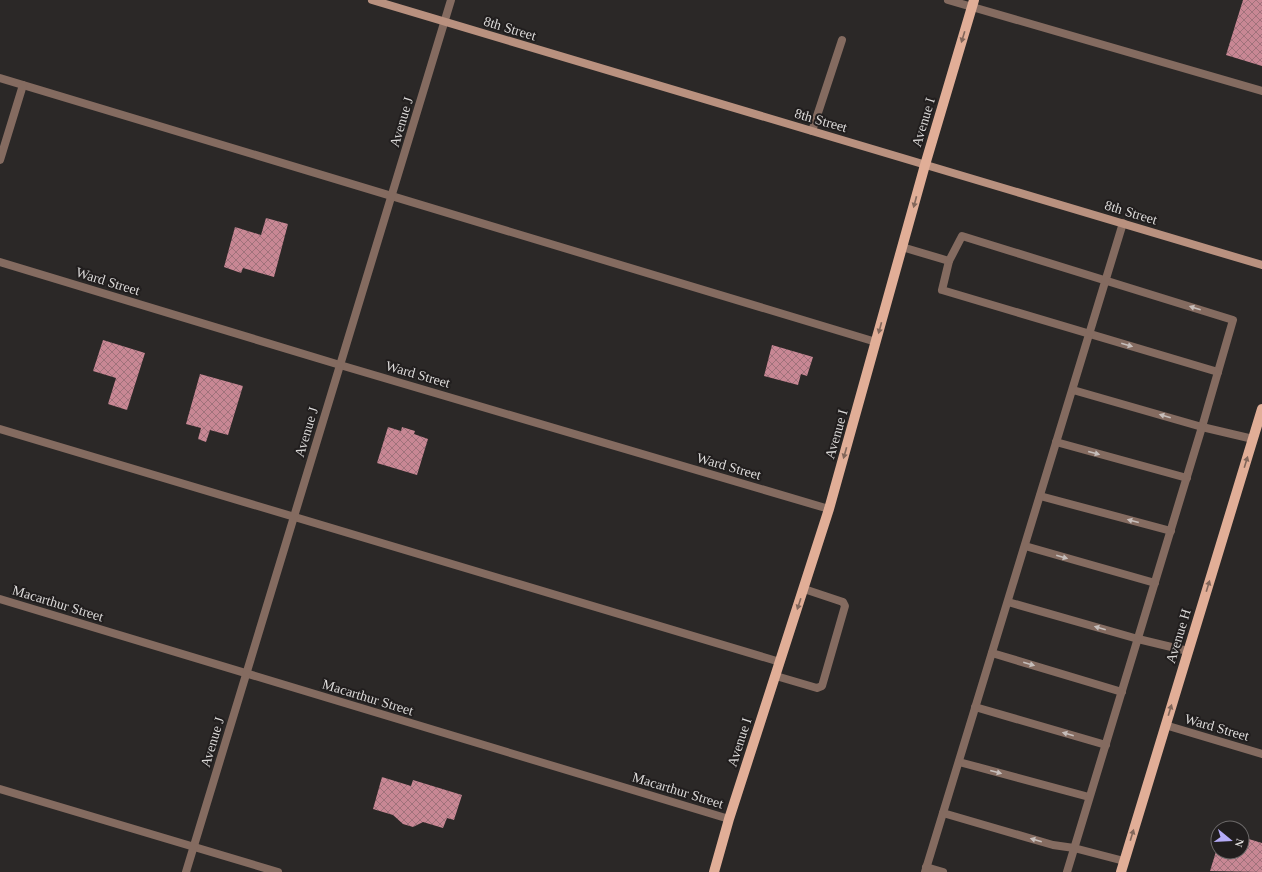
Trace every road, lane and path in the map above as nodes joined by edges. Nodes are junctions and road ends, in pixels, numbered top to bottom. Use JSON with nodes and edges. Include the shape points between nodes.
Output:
{"nodes":[{"id":1,"x":372,"y":0,"type":"edge"},
{"id":2,"x":451,"y":0,"type":"edge"},
{"id":3,"x":948,"y":0,"type":"edge"},
{"id":4,"x":973,"y":3,"type":"edge"},
{"id":5,"x":445,"y":22,"type":"junction"},
{"id":6,"x":842,"y":40,"type":"dead end"},
{"id":7,"x":0,"y":78,"type":"edge"},
{"id":8,"x":23,"y":85,"type":"junction"},
{"id":9,"x":1262,"y":91,"type":"edge"},
{"id":10,"x":812,"y":131,"type":"junction"},
{"id":11,"x":0,"y":160,"type":"edge"},
{"id":12,"x":925,"y":165,"type":"junction"},
{"id":13,"x":392,"y":196,"type":"junction"},
{"id":14,"x":1123,"y":224,"type":"junction"},
{"id":15,"x":902,"y":247,"type":"junction"},
{"id":16,"x":949,"y":261,"type":"junction"},
{"id":17,"x":0,"y":262,"type":"edge"},
{"id":18,"x":1262,"y":265,"type":"edge"},
{"id":19,"x":1106,"y":281,"type":"junction"},
{"id":20,"x":1089,"y":334,"type":"junction"},
{"id":21,"x":876,"y":342,"type":"junction"},
{"id":22,"x":340,"y":365,"type":"junction"},
{"id":23,"x":1218,"y":372,"type":"junction"},
{"id":24,"x":1073,"y":390,"type":"junction"},
{"id":25,"x":1262,"y":409,"type":"edge"},
{"id":26,"x":1202,"y":427,"type":"junction"},
{"id":27,"x":0,"y":429,"type":"edge"},
{"id":28,"x":1253,"y":439,"type":"junction"},
{"id":29,"x":1056,"y":442,"type":"junction"},
{"id":30,"x":1187,"y":478,"type":"junction"},
{"id":31,"x":1040,"y":496,"type":"junction"},
{"id":32,"x":829,"y":509,"type":"junction"},
{"id":33,"x":294,"y":517,"type":"junction"},
{"id":34,"x":1170,"y":530,"type":"junction"},
{"id":35,"x":1024,"y":546,"type":"junction"},
{"id":36,"x":1155,"y":583,"type":"junction"},
{"id":37,"x":804,"y":589,"type":"junction"},
{"id":38,"x":0,"y":599,"type":"edge"},
{"id":39,"x":1008,"y":602,"type":"junction"},
{"id":40,"x":1138,"y":639,"type":"junction"},
{"id":41,"x":1188,"y":651,"type":"junction"},
{"id":42,"x":992,"y":653,"type":"junction"},
{"id":43,"x":780,"y":662,"type":"junction"},
{"id":44,"x":246,"y":673,"type":"junction"},
{"id":45,"x":776,"y":676,"type":"junction"},
{"id":46,"x":1122,"y":692,"type":"junction"},
{"id":47,"x":975,"y":707,"type":"junction"},
{"id":48,"x":1165,"y":725,"type":"junction"},
{"id":49,"x":1106,"y":745,"type":"junction"},
{"id":50,"x":1262,"y":754,"type":"edge"},
{"id":51,"x":959,"y":762,"type":"junction"},
{"id":52,"x":0,"y":789,"type":"edge"},
{"id":53,"x":1089,"y":797,"type":"junction"},
{"id":54,"x":943,"y":814,"type":"junction"},
{"id":55,"x":729,"y":819,"type":"junction"},
{"id":56,"x":194,"y":847,"type":"junction"},
{"id":57,"x":1074,"y":848,"type":"junction"},
{"id":58,"x":1124,"y":861,"type":"junction"},
{"id":59,"x":926,"y":870,"type":"edge"},
{"id":60,"x":186,"y":872,"type":"edge"},
{"id":61,"x":278,"y":872,"type":"edge"},
{"id":62,"x":714,"y":872,"type":"edge"},
{"id":63,"x":943,"y":872,"type":"edge"},
{"id":64,"x":1067,"y":872,"type":"edge"},
{"id":65,"x":1121,"y":872,"type":"edge"}],
"edges":[{"from":1,"to":5,"type":"street","name":"8th Street"},
{"from":2,"to":5,"type":"street","name":"Avenue J"},
{"from":3,"to":4,"type":"street"},
{"from":4,"to":9,"type":"street"},
{"from":4,"to":12,"type":"main road","name":"Avenue I","one_way":true},
{"from":5,"to":10,"type":"street","name":"8th Street"},
{"from":5,"to":13,"type":"street","name":"Avenue J"},
{"from":6,"to":10,"type":"street"},
{"from":7,"to":8,"type":"street"},
{"from":8,"to":11,"type":"street"},
{"from":8,"to":13,"type":"street"},
{"from":10,"to":12,"type":"street","name":"8th Street"},
{"from":12,"to":14,"type":"street","name":"8th Street"},
{"from":12,"to":15,"type":"main road","name":"Avenue I","one_way":true},
{"from":13,"to":21,"type":"street"},
{"from":13,"to":22,"type":"street","name":"Avenue J"},
{"from":14,"to":18,"type":"street","name":"8th Street"},
{"from":14,"to":19,"type":"street"},
{"from":15,"to":16,"type":"street"},
{"from":15,"to":21,"type":"main road","name":"Avenue I","one_way":true},
{"from":16,"to":19,"type":"street","via":[[962,236]]},
{"from":16,"to":20,"type":"street","via":[[942,290]]},
{"from":17,"to":22,"type":"street","name":"Ward Street"},
{"from":19,"to":20,"type":"street"},
{"from":23,"to":19,"type":"street","one_way":true,"via":[[1233,320]]},
{"from":20,"to":23,"type":"street","one_way":true},
{"from":20,"to":24,"type":"street"},
{"from":21,"to":32,"type":"main road","name":"Avenue I","one_way":true},
{"from":22,"to":32,"type":"street","name":"Ward Street"},
{"from":22,"to":33,"type":"street","name":"Avenue J"},
{"from":23,"to":26,"type":"street"},
{"from":26,"to":24,"type":"street","one_way":true},
{"from":24,"to":29,"type":"street"},
{"from":25,"to":28,"type":"main road","name":"Avenue H"},
{"from":26,"to":28,"type":"street"},
{"from":26,"to":30,"type":"street"},
{"from":27,"to":33,"type":"street"},
{"from":41,"to":28,"type":"main road","name":"Avenue H","one_way":true},
{"from":29,"to":30,"type":"street","one_way":true},
{"from":29,"to":31,"type":"street"},
{"from":30,"to":34,"type":"street"},
{"from":34,"to":31,"type":"street","one_way":true},
{"from":31,"to":35,"type":"street"},
{"from":32,"to":37,"type":"main road","name":"Avenue I"},
{"from":33,"to":43,"type":"street"},
{"from":33,"to":44,"type":"street","name":"Avenue J"},
{"from":34,"to":36,"type":"street"},
{"from":35,"to":36,"type":"street","one_way":true},
{"from":35,"to":39,"type":"street"},
{"from":36,"to":40,"type":"street"},
{"from":37,"to":43,"type":"main road","name":"Avenue I","one_way":true},
{"from":37,"to":45,"type":"street","via":[[843,602],[845,606],[822,686],[817,688]]},
{"from":38,"to":44,"type":"street","name":"Macarthur Street"},
{"from":40,"to":39,"type":"street","one_way":true},
{"from":39,"to":42,"type":"street"},
{"from":40,"to":41,"type":"street"},
{"from":40,"to":46,"type":"street"},
{"from":48,"to":41,"type":"main road","name":"Avenue H","one_way":true},
{"from":42,"to":46,"type":"street","one_way":true},
{"from":42,"to":47,"type":"street"},
{"from":43,"to":45,"type":"main road","name":"Avenue I"},
{"from":44,"to":55,"type":"street","name":"Macarthur Street"},
{"from":44,"to":56,"type":"street","name":"Avenue J"},
{"from":45,"to":55,"type":"main road","name":"Avenue I"},
{"from":46,"to":49,"type":"street"},
{"from":49,"to":47,"type":"street","one_way":true},
{"from":47,"to":51,"type":"street"},
{"from":48,"to":50,"type":"street","name":"Ward Street"},
{"from":58,"to":48,"type":"main road","name":"Avenue H","one_way":true},
{"from":49,"to":53,"type":"street"},
{"from":51,"to":53,"type":"street","one_way":true},
{"from":51,"to":54,"type":"street"},
{"from":52,"to":56,"type":"street"},
{"from":53,"to":57,"type":"street"},
{"from":57,"to":54,"type":"street","one_way":true,"via":[[1053,845]]},
{"from":54,"to":59,"type":"street"},
{"from":55,"to":62,"type":"main road","name":"Avenue I"},
{"from":56,"to":60,"type":"street","name":"Avenue J"},
{"from":56,"to":61,"type":"street"},
{"from":57,"to":58,"type":"street"},
{"from":57,"to":64,"type":"street"},
{"from":58,"to":65,"type":"main road","name":"Avenue H"},
{"from":59,"to":63,"type":"street"}]}
